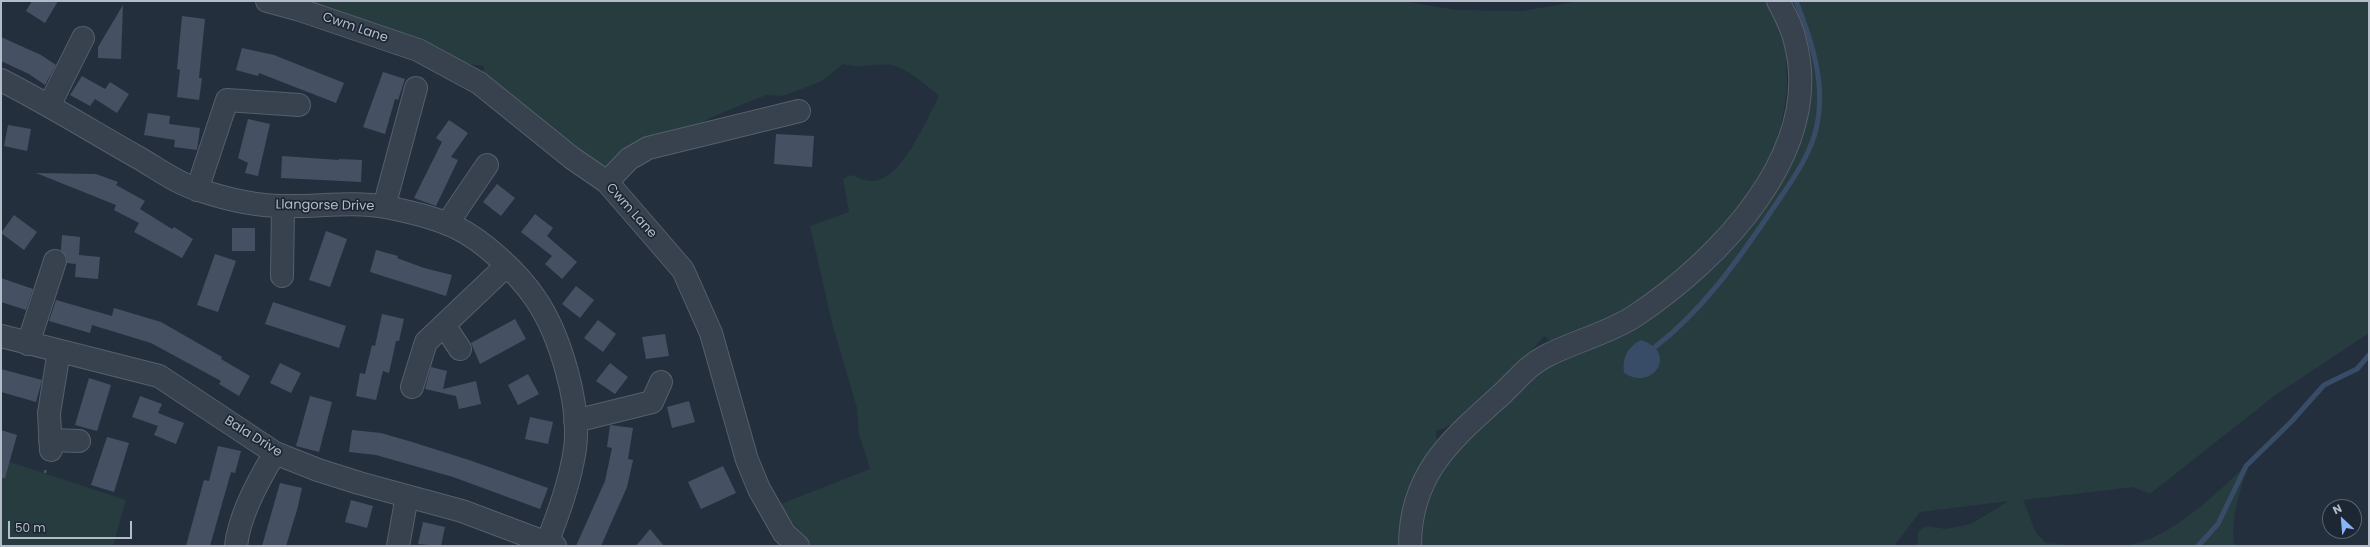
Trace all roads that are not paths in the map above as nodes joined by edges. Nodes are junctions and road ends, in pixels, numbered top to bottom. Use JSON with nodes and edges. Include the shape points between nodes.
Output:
{"nodes":[{"id":1,"x":267,"y":1,"type":"edge"},
{"id":2,"x":1778,"y":1,"type":"edge"},
{"id":3,"x":83,"y":38,"type":"dead end"},
{"id":4,"x":1,"y":80,"type":"edge"},
{"id":5,"x":416,"y":88,"type":"dead end"},
{"id":6,"x":299,"y":105,"type":"dead end"},
{"id":7,"x":49,"y":106,"type":"junction"},
{"id":8,"x":799,"y":111,"type":"dead end"},
{"id":9,"x":487,"y":165,"type":"dead end"},
{"id":10,"x":606,"y":182,"type":"junction"},
{"id":11,"x":197,"y":190,"type":"junction"},
{"id":12,"x":283,"y":206,"type":"junction"},
{"id":13,"x":384,"y":207,"type":"junction"},
{"id":14,"x":447,"y":224,"type":"junction"},
{"id":15,"x":55,"y":261,"type":"dead end"},
{"id":16,"x":506,"y":266,"type":"junction"},
{"id":17,"x":282,"y":276,"type":"dead end"},
{"id":18,"x":440,"y":328,"type":"junction"},
{"id":19,"x":1,"y":336,"type":"edge"},
{"id":20,"x":1551,"y":340,"type":"dead end"},
{"id":21,"x":28,"y":344,"type":"junction"},
{"id":22,"x":460,"y":349,"type":"dead end"},
{"id":23,"x":59,"y":351,"type":"junction"},
{"id":24,"x":1539,"y":361,"type":"junction"},
{"id":25,"x":661,"y":382,"type":"dead end"},
{"id":26,"x":412,"y":387,"type":"dead end"},
{"id":27,"x":575,"y":421,"type":"junction"},
{"id":28,"x":78,"y":441,"type":"dead end"},
{"id":29,"x":275,"y":453,"type":"junction"},
{"id":30,"x":407,"y":496,"type":"junction"},
{"id":31,"x":551,"y":544,"type":"edge"},
{"id":32,"x":236,"y":546,"type":"edge"},
{"id":33,"x":398,"y":546,"type":"edge"},
{"id":34,"x":798,"y":546,"type":"edge"},
{"id":35,"x":1410,"y":546,"type":"edge"}],
"edges":[{"from":1,"to":10,"type":"street","name":"Cwm Lane","via":[[418,50],[472,79]]},
{"from":2,"to":24,"type":"street","via":[[1795,42],[1799,94],[1795,124],[1783,158],[1760,196],[1713,252],[1660,299],[1605,332]]},
{"from":3,"to":7,"type":"street"},
{"from":4,"to":7,"type":"street","name":"Llangorse Drive"},
{"from":5,"to":13,"type":"street"},
{"from":6,"to":11,"type":"street","via":[[227,100]]},
{"from":7,"to":11,"type":"street","name":"Llangorse Drive"},
{"from":8,"to":10,"type":"street","via":[[648,148],[629,159]]},
{"from":9,"to":14,"type":"street"},
{"from":10,"to":34,"type":"street","name":"Cwm Lane","via":[[683,270],[711,333],[747,460],[759,490],[784,534]]},
{"from":11,"to":12,"type":"street","name":"Llangorse Drive","via":[[240,202]]},
{"from":12,"to":13,"type":"street","name":"Llangorse Drive","via":[[330,204]]},
{"from":12,"to":17,"type":"street"},
{"from":13,"to":14,"type":"street","name":"Llangorse Drive","via":[[426,216]]},
{"from":14,"to":16,"type":"street","name":"Llangorse Drive","via":[[476,239]]},
{"from":15,"to":21,"type":"street"},
{"from":16,"to":18,"type":"street"},
{"from":16,"to":27,"type":"street","name":"Llangorse Drive","via":[[535,298],[550,327],[565,364]]},
{"from":18,"to":22,"type":"street"},
{"from":18,"to":26,"type":"street","via":[[426,342]]},
{"from":19,"to":21,"type":"street","name":"Bala Drive"},
{"from":20,"to":24,"type":"street"},
{"from":21,"to":23,"type":"street","name":"Bala Drive"},
{"from":23,"to":28,"type":"street","via":[[49,412],[50,445]]},
{"from":23,"to":29,"type":"street","name":"Bala Drive","via":[[159,376]]},
{"from":24,"to":35,"type":"street","via":[[1525,371],[1489,411],[1443,436],[1434,464],[1416,498],[1410,526]]},
{"from":25,"to":27,"type":"street","via":[[652,402]]},
{"from":27,"to":31,"type":"street","name":"Llangorse Drive","via":[[575,447],[567,490]]},
{"from":29,"to":30,"type":"street","name":"Bala Drive","via":[[318,470]]},
{"from":29,"to":32,"type":"street","via":[[260,478],[237,536]]},
{"from":30,"to":31,"type":"street","name":"Bala Drive","via":[[462,511]]},
{"from":30,"to":33,"type":"street"}]}
